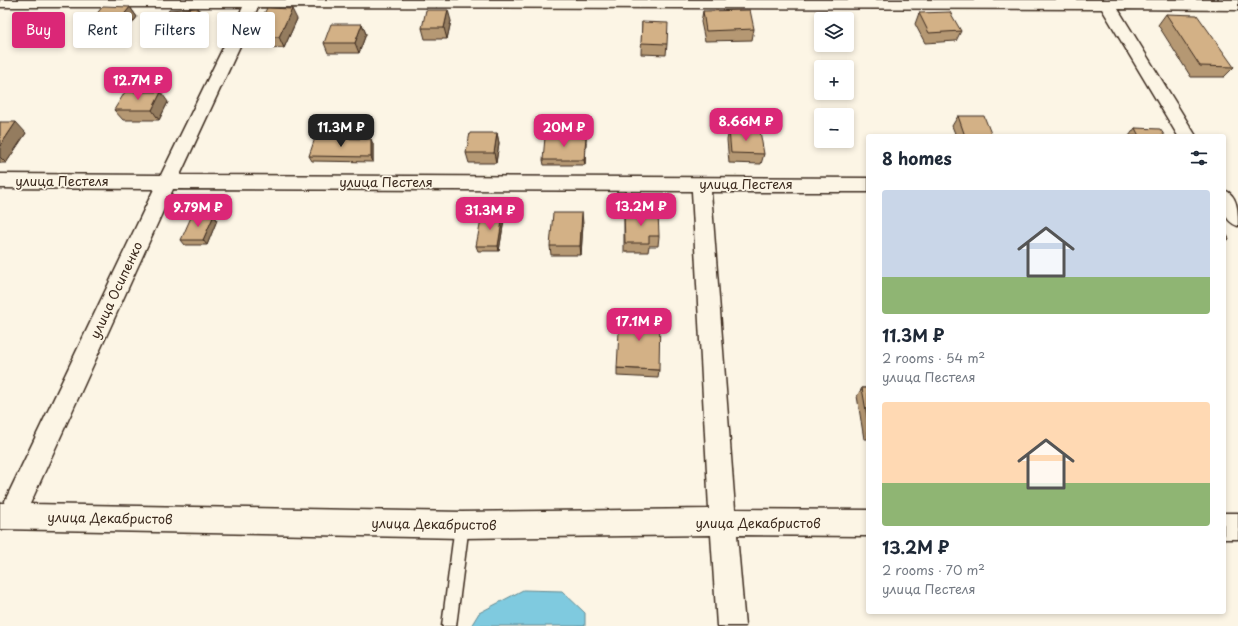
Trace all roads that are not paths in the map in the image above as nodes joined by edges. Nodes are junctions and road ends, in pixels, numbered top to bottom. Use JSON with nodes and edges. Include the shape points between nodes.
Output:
{"nodes":[{"id":1,"x":253,"y":1,"type":"edge"},
{"id":2,"x":0,"y":2,"type":"edge"},
{"id":3,"x":1106,"y":2,"type":"edge"},
{"id":4,"x":1238,"y":5,"type":"edge"},
{"id":5,"x":1186,"y":134,"type":"edge"},
{"id":6,"x":0,"y":181,"type":"edge"},
{"id":7,"x":167,"y":181,"type":"junction"},
{"id":8,"x":701,"y":184,"type":"junction"},
{"id":9,"x":866,"y":185,"type":"edge"},
{"id":10,"x":1226,"y":187,"type":"edge"},
{"id":11,"x":1238,"y":187,"type":"edge"},
{"id":12,"x":1226,"y":200,"type":"edge"},
{"id":13,"x":1238,"y":218,"type":"edge"},
{"id":14,"x":6,"y":516,"type":"edge"},
{"id":15,"x":723,"y":522,"type":"junction"},
{"id":16,"x":866,"y":523,"type":"edge"},
{"id":17,"x":462,"y":525,"type":"junction"},
{"id":18,"x":1226,"y":526,"type":"edge"},
{"id":19,"x":1238,"y":526,"type":"edge"},
{"id":20,"x":449,"y":626,"type":"edge"},
{"id":21,"x":731,"y":626,"type":"edge"}],
"edges":[{"from":1,"to":2,"type":"street"},
{"from":1,"to":3,"type":"street"},
{"from":1,"to":7,"type":"street","name":"улица Осипенко"},
{"from":3,"to":4,"type":"street"},
{"from":3,"to":5,"type":"street"},
{"from":6,"to":7,"type":"street","name":"улица Пестеля"},
{"from":7,"to":8,"type":"street","name":"улица Пестеля"},
{"from":7,"to":14,"type":"street","name":"улица Осипенко"},
{"from":8,"to":9,"type":"street","name":"улица Пестеля"},
{"from":8,"to":15,"type":"street"},
{"from":10,"to":11,"type":"street"},
{"from":12,"to":13,"type":"street"},
{"from":14,"to":17,"type":"street","name":"улица Декабристов"},
{"from":15,"to":16,"type":"street","name":"улица Декабристов"},
{"from":15,"to":17,"type":"street","name":"улица Декабристов"},
{"from":15,"to":21,"type":"street"},
{"from":17,"to":20,"type":"lane"},
{"from":18,"to":19,"type":"street"}]}
